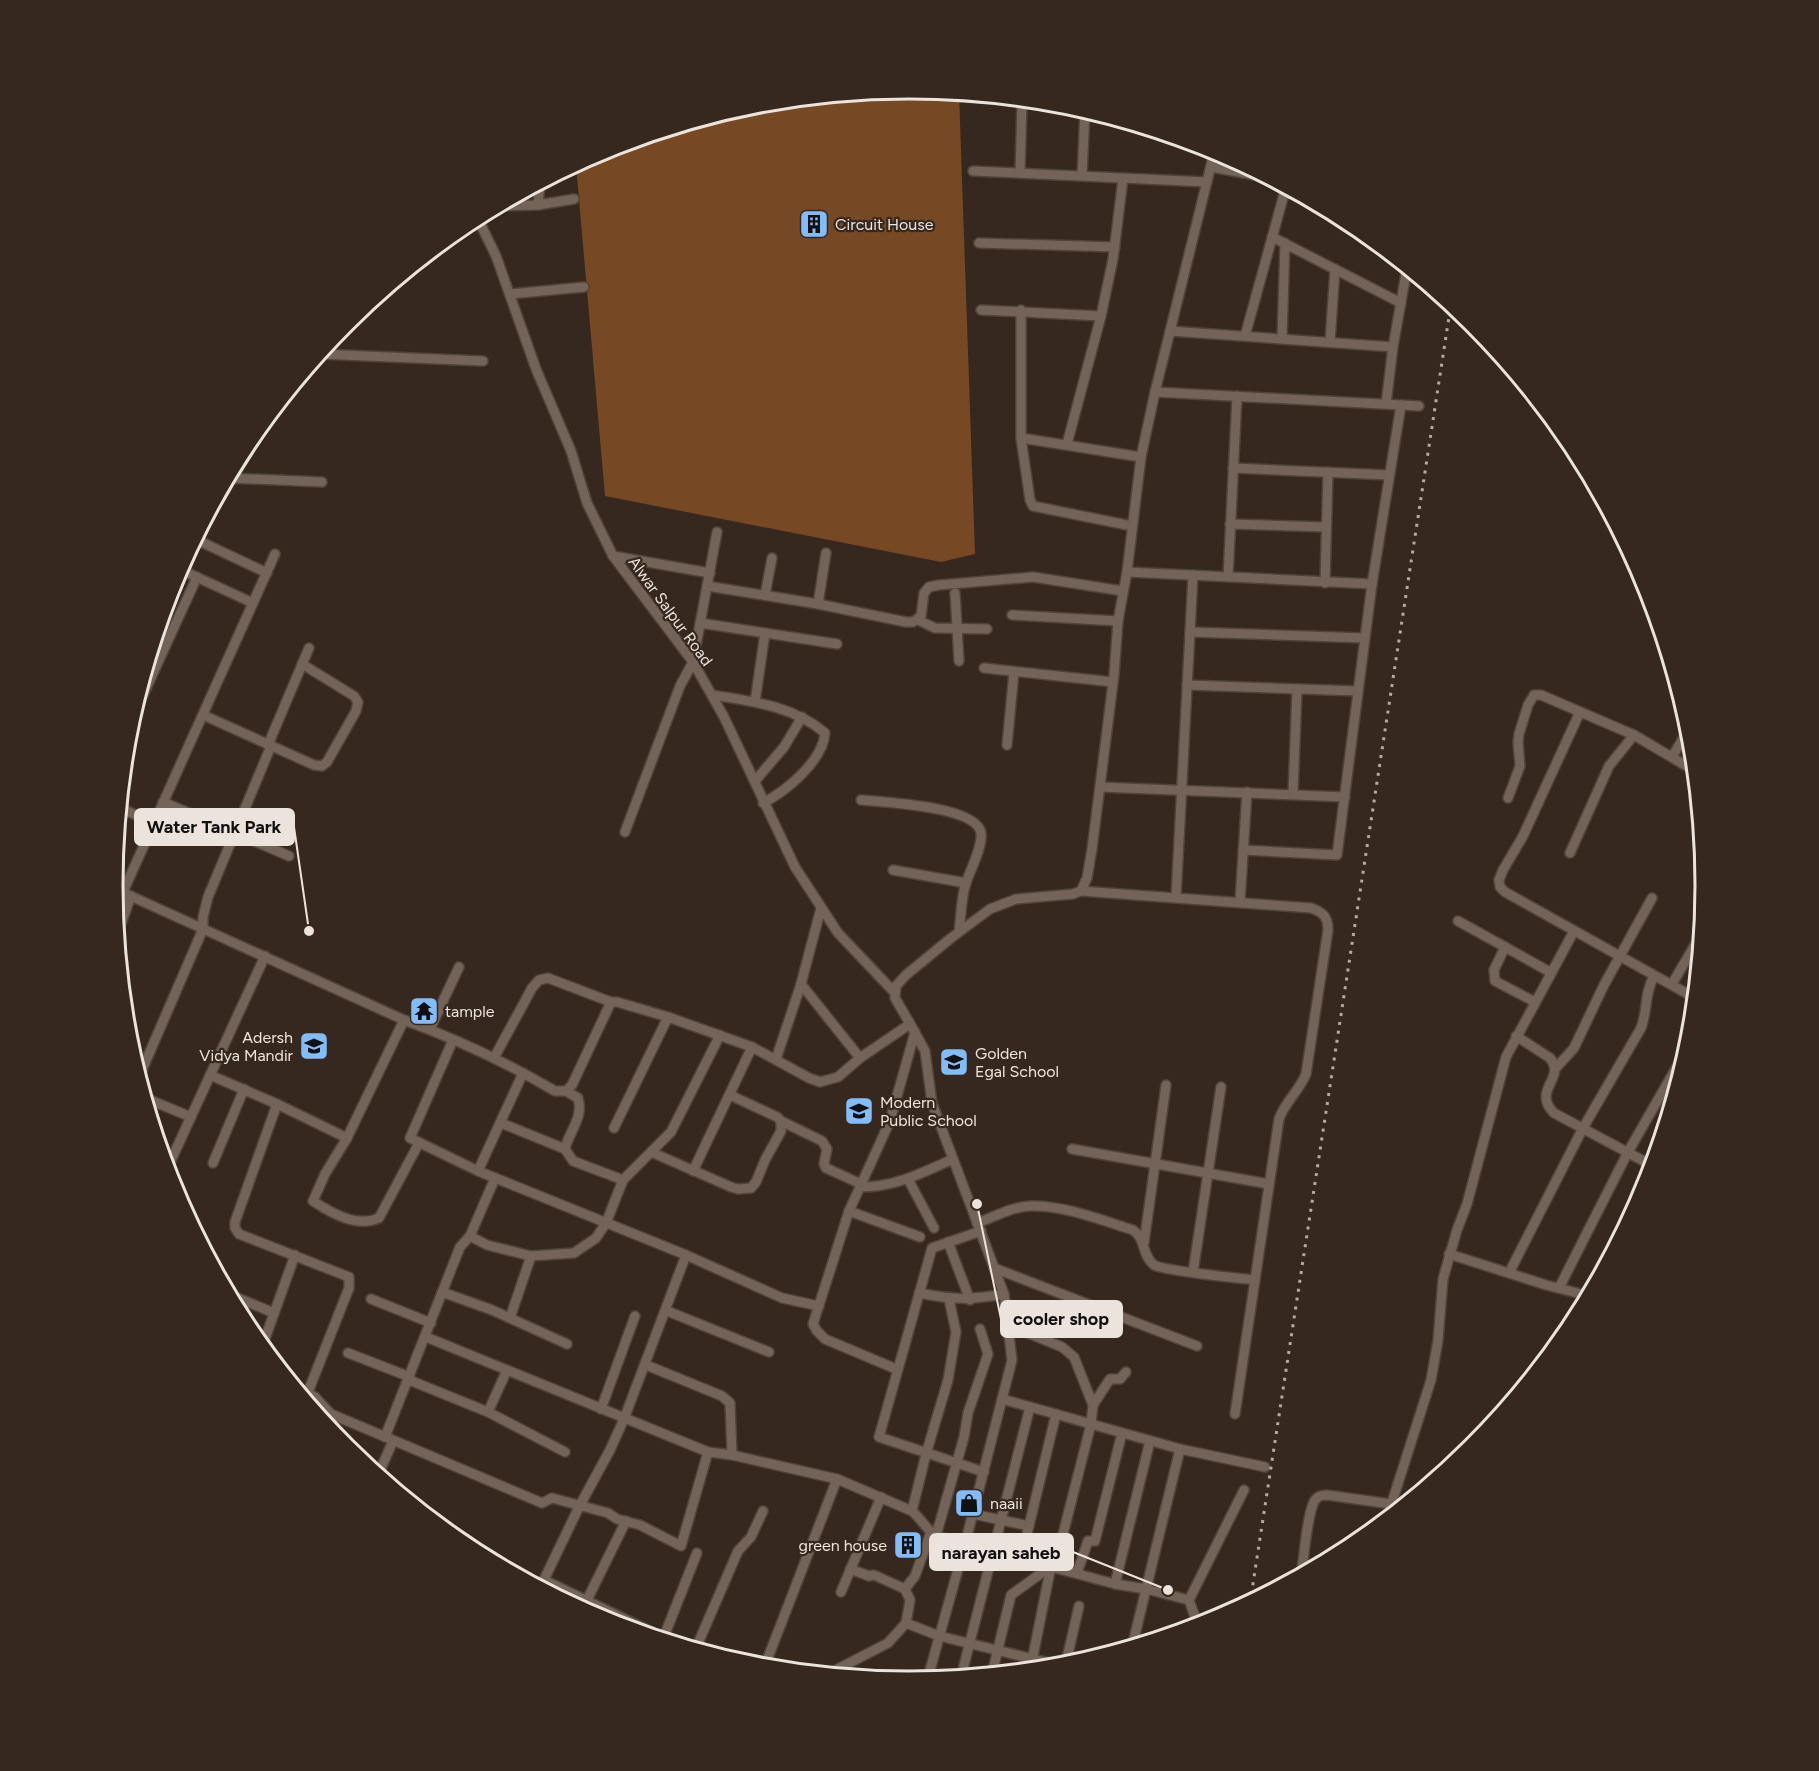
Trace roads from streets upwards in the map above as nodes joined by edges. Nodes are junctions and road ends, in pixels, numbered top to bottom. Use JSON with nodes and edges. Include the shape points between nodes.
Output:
{"nodes":[{"id":1,"x":1022,"y":108,"type":"edge"},
{"id":2,"x":1085,"y":119,"type":"edge"},
{"id":3,"x":1213,"y":160,"type":"edge"},
{"id":4,"x":1211,"y":167,"type":"junction"},
{"id":5,"x":973,"y":171,"type":"dead end"},
{"id":6,"x":1240,"y":172,"type":"edge"},
{"id":7,"x":1020,"y":173,"type":"junction"},
{"id":8,"x":1082,"y":176,"type":"junction"},
{"id":9,"x":1122,"y":179,"type":"junction"},
{"id":10,"x":1207,"y":182,"type":"junction"},
{"id":11,"x":539,"y":192,"type":"edge"},
{"id":12,"x":1284,"y":194,"type":"edge"},
{"id":13,"x":574,"y":199,"type":"dead end"},
{"id":14,"x":538,"y":205,"type":"junction"},
{"id":15,"x":513,"y":206,"type":"edge"},
{"id":16,"x":482,"y":226,"type":"edge"},
{"id":17,"x":1272,"y":237,"type":"junction"},
{"id":18,"x":979,"y":243,"type":"dead end"},
{"id":19,"x":1285,"y":243,"type":"junction"},
{"id":20,"x":1115,"y":247,"type":"junction"},
{"id":21,"x":1335,"y":269,"type":"junction"},
{"id":22,"x":1406,"y":276,"type":"edge"},
{"id":23,"x":584,"y":287,"type":"dead end"},
{"id":24,"x":510,"y":294,"type":"junction"},
{"id":25,"x":1401,"y":303,"type":"junction"},
{"id":26,"x":981,"y":310,"type":"dead end"},
{"id":27,"x":1021,"y":310,"type":"junction"},
{"id":28,"x":1101,"y":316,"type":"junction"},
{"id":29,"x":1170,"y":331,"type":"junction"},
{"id":30,"x":1245,"y":336,"type":"junction"},
{"id":31,"x":1282,"y":339,"type":"junction"},
{"id":32,"x":1330,"y":342,"type":"junction"},
{"id":33,"x":1393,"y":347,"type":"junction"},
{"id":34,"x":330,"y":355,"type":"edge"},
{"id":35,"x":483,"y":362,"type":"dead end"},
{"id":36,"x":1155,"y":392,"type":"junction"},
{"id":37,"x":1238,"y":396,"type":"junction"},
{"id":38,"x":1386,"y":404,"type":"junction"},
{"id":39,"x":1401,"y":405,"type":"junction"},
{"id":40,"x":1419,"y":406,"type":"dead end"},
{"id":41,"x":1021,"y":438,"type":"junction"},
{"id":42,"x":1066,"y":444,"type":"junction"},
{"id":43,"x":1141,"y":457,"type":"junction"},
{"id":44,"x":1233,"y":468,"type":"junction"},
{"id":45,"x":1328,"y":472,"type":"junction"},
{"id":46,"x":1389,"y":475,"type":"junction"},
{"id":47,"x":237,"y":478,"type":"edge"},
{"id":48,"x":322,"y":482,"type":"dead end"},
{"id":49,"x":1230,"y":524,"type":"junction"},
{"id":50,"x":1132,"y":526,"type":"junction"},
{"id":51,"x":1326,"y":527,"type":"junction"},
{"id":52,"x":717,"y":532,"type":"dead end"},
{"id":53,"x":202,"y":542,"type":"edge"},
{"id":54,"x":826,"y":553,"type":"dead end"},
{"id":55,"x":275,"y":554,"type":"dead end"},
{"id":56,"x":612,"y":556,"type":"junction"},
{"id":57,"x":772,"y":558,"type":"dead end"},
{"id":58,"x":1127,"y":572,"type":"junction"},
{"id":59,"x":188,"y":573,"type":"edge"},
{"id":60,"x":267,"y":573,"type":"junction"},
{"id":61,"x":710,"y":573,"type":"junction"},
{"id":62,"x":1193,"y":575,"type":"junction"},
{"id":63,"x":197,"y":577,"type":"junction"},
{"id":64,"x":1227,"y":577,"type":"junction"},
{"id":65,"x":1325,"y":583,"type":"junction"},
{"id":66,"x":1372,"y":584,"type":"junction"},
{"id":67,"x":707,"y":586,"type":"junction"},
{"id":68,"x":1122,"y":591,"type":"junction"},
{"id":69,"x":956,"y":593,"type":"dead end"},
{"id":70,"x":765,"y":595,"type":"junction"},
{"id":71,"x":253,"y":603,"type":"junction"},
{"id":72,"x":818,"y":604,"type":"junction"},
{"id":73,"x":1012,"y":615,"type":"dead end"},
{"id":74,"x":918,"y":620,"type":"junction"},
{"id":75,"x":1118,"y":621,"type":"junction"},
{"id":76,"x":700,"y":623,"type":"junction"},
{"id":77,"x":957,"y":628,"type":"junction"},
{"id":78,"x":987,"y":629,"type":"dead end"},
{"id":79,"x":1190,"y":632,"type":"junction"},
{"id":80,"x":765,"y":633,"type":"junction"},
{"id":81,"x":1365,"y":638,"type":"junction"},
{"id":82,"x":837,"y":644,"type":"dead end"},
{"id":83,"x":161,"y":645,"type":"edge"},
{"id":84,"x":309,"y":648,"type":"dead end"},
{"id":85,"x":959,"y":661,"type":"dead end"},
{"id":86,"x":693,"y":662,"type":"junction"},
{"id":87,"x":302,"y":664,"type":"junction"},
{"id":88,"x":984,"y":668,"type":"dead end"},
{"id":89,"x":1014,"y":672,"type":"junction"},
{"id":90,"x":1113,"y":682,"type":"junction"},
{"id":91,"x":1187,"y":685,"type":"junction"},
{"id":92,"x":1297,"y":689,"type":"junction"},
{"id":93,"x":1358,"y":691,"type":"junction"},
{"id":94,"x":712,"y":695,"type":"junction"},
{"id":95,"x":755,"y":702,"type":"junction"},
{"id":96,"x":1580,"y":712,"type":"junction"},
{"id":97,"x":203,"y":715,"type":"junction"},
{"id":98,"x":802,"y":717,"type":"junction"},
{"id":99,"x":1634,"y":735,"type":"junction"},
{"id":100,"x":1682,"y":740,"type":"edge"},
{"id":101,"x":1007,"y":745,"type":"dead end"},
{"id":102,"x":269,"y":746,"type":"junction"},
{"id":103,"x":1672,"y":757,"type":"junction"},
{"id":104,"x":1686,"y":766,"type":"edge"},
{"id":105,"x":755,"y":782,"type":"junction"},
{"id":106,"x":1100,"y":787,"type":"junction"},
{"id":107,"x":1182,"y":789,"type":"junction"},
{"id":108,"x":1246,"y":792,"type":"junction"},
{"id":109,"x":1293,"y":794,"type":"junction"},
{"id":110,"x":1345,"y":797,"type":"junction"},
{"id":111,"x":1508,"y":798,"type":"dead end"},
{"id":112,"x":861,"y":800,"type":"dead end"},
{"id":113,"x":164,"y":802,"type":"junction"},
{"id":114,"x":763,"y":803,"type":"junction"},
{"id":115,"x":127,"y":811,"type":"edge"},
{"id":116,"x":154,"y":823,"type":"junction"},
{"id":117,"x":625,"y":832,"type":"dead end"},
{"id":118,"x":234,"y":833,"type":"junction"},
{"id":119,"x":1244,"y":850,"type":"junction"},
{"id":120,"x":1570,"y":853,"type":"dead end"},
{"id":121,"x":290,"y":856,"type":"dead end"},
{"id":122,"x":893,"y":870,"type":"dead end"},
{"id":123,"x":966,"y":883,"type":"junction"},
{"id":124,"x":1081,"y":891,"type":"junction"},
{"id":125,"x":123,"y":892,"type":"edge"},
{"id":126,"x":127,"y":894,"type":"junction"},
{"id":127,"x":1176,"y":897,"type":"junction"},
{"id":128,"x":1652,"y":898,"type":"dead end"},
{"id":129,"x":1240,"y":901,"type":"junction"},
{"id":130,"x":124,"y":907,"type":"edge"},
{"id":131,"x":821,"y":908,"type":"junction"},
{"id":132,"x":1458,"y":921,"type":"dead end"},
{"id":133,"x":203,"y":929,"type":"junction"},
{"id":134,"x":1574,"y":931,"type":"junction"},
{"id":135,"x":959,"y":932,"type":"junction"},
{"id":136,"x":1505,"y":947,"type":"junction"},
{"id":137,"x":1693,"y":949,"type":"edge"},
{"id":138,"x":265,"y":956,"type":"junction"},
{"id":139,"x":1619,"y":956,"type":"junction"},
{"id":140,"x":459,"y":967,"type":"dead end"},
{"id":141,"x":1550,"y":972,"type":"junction"},
{"id":142,"x":1654,"y":976,"type":"junction"},
{"id":143,"x":801,"y":984,"type":"junction"},
{"id":144,"x":1672,"y":984,"type":"junction"},
{"id":145,"x":895,"y":993,"type":"junction"},
{"id":146,"x":1688,"y":994,"type":"edge"},
{"id":147,"x":611,"y":1002,"type":"junction"},
{"id":148,"x":1535,"y":1002,"type":"junction"},
{"id":149,"x":668,"y":1017,"type":"junction"},
{"id":150,"x":404,"y":1020,"type":"junction"},
{"id":151,"x":909,"y":1022,"type":"junction"},
{"id":152,"x":430,"y":1029,"type":"junction"},
{"id":153,"x":915,"y":1032,"type":"junction"},
{"id":154,"x":720,"y":1035,"type":"junction"},
{"id":155,"x":1516,"y":1036,"type":"junction"},
{"id":156,"x":453,"y":1040,"type":"junction"},
{"id":157,"x":752,"y":1047,"type":"junction"},
{"id":158,"x":494,"y":1058,"type":"junction"},
{"id":159,"x":860,"y":1058,"type":"junction"},
{"id":160,"x":776,"y":1059,"type":"junction"},
{"id":161,"x":144,"y":1065,"type":"edge"},
{"id":162,"x":1555,"y":1069,"type":"junction"},
{"id":163,"x":523,"y":1073,"type":"junction"},
{"id":164,"x":210,"y":1075,"type":"junction"},
{"id":165,"x":1672,"y":1075,"type":"edge"},
{"id":166,"x":1166,"y":1085,"type":"dead end"},
{"id":167,"x":1221,"y":1087,"type":"dead end"},
{"id":168,"x":243,"y":1089,"type":"junction"},
{"id":169,"x":566,"y":1091,"type":"junction"},
{"id":170,"x":730,"y":1095,"type":"junction"},
{"id":171,"x":154,"y":1102,"type":"edge"},
{"id":172,"x":277,"y":1104,"type":"junction"},
{"id":173,"x":191,"y":1117,"type":"junction"},
{"id":174,"x":781,"y":1121,"type":"junction"},
{"id":175,"x":501,"y":1123,"type":"junction"},
{"id":176,"x":614,"y":1128,"type":"dead end"},
{"id":177,"x":1583,"y":1128,"type":"junction"},
{"id":178,"x":347,"y":1138,"type":"junction"},
{"id":179,"x":419,"y":1143,"type":"junction"},
{"id":180,"x":565,"y":1149,"type":"junction"},
{"id":181,"x":1072,"y":1149,"type":"dead end"},
{"id":182,"x":651,"y":1152,"type":"junction"},
{"id":183,"x":1628,"y":1152,"type":"junction"},
{"id":184,"x":172,"y":1158,"type":"edge"},
{"id":185,"x":953,"y":1159,"type":"junction"},
{"id":186,"x":1645,"y":1162,"type":"edge"},
{"id":187,"x":213,"y":1163,"type":"dead end"},
{"id":188,"x":1155,"y":1164,"type":"junction"},
{"id":189,"x":478,"y":1171,"type":"junction"},
{"id":190,"x":693,"y":1171,"type":"junction"},
{"id":191,"x":1208,"y":1174,"type":"junction"},
{"id":192,"x":495,"y":1178,"type":"junction"},
{"id":193,"x":908,"y":1179,"type":"junction"},
{"id":194,"x":623,"y":1180,"type":"junction"},
{"id":195,"x":1269,"y":1184,"type":"junction"},
{"id":196,"x":860,"y":1185,"type":"junction"},
{"id":197,"x":849,"y":1212,"type":"junction"},
{"id":198,"x":606,"y":1223,"type":"junction"},
{"id":199,"x":979,"y":1227,"type":"junction"},
{"id":200,"x":934,"y":1228,"type":"dead end"},
{"id":201,"x":470,"y":1236,"type":"junction"},
{"id":202,"x":920,"y":1237,"type":"dead end"},
{"id":203,"x":948,"y":1242,"type":"junction"},
{"id":204,"x":1144,"y":1242,"type":"junction"},
{"id":205,"x":1449,"y":1254,"type":"junction"},
{"id":206,"x":295,"y":1255,"type":"junction"},
{"id":207,"x":686,"y":1255,"type":"junction"},
{"id":208,"x":531,"y":1256,"type":"junction"},
{"id":209,"x":994,"y":1268,"type":"junction"},
{"id":210,"x":1193,"y":1272,"type":"junction"},
{"id":211,"x":1509,"y":1273,"type":"junction"},
{"id":212,"x":1255,"y":1280,"type":"junction"},
{"id":213,"x":1558,"y":1288,"type":"junction"},
{"id":214,"x":442,"y":1292,"type":"junction"},
{"id":215,"x":919,"y":1293,"type":"junction"},
{"id":216,"x":1004,"y":1294,"type":"junction"},
{"id":217,"x":1581,"y":1294,"type":"edge"},
{"id":218,"x":371,"y":1299,"type":"dead end"},
{"id":219,"x":949,"y":1299,"type":"junction"},
{"id":220,"x":241,"y":1300,"type":"edge"},
{"id":221,"x":970,"y":1300,"type":"junction"},
{"id":222,"x":819,"y":1306,"type":"junction"},
{"id":223,"x":667,"y":1311,"type":"junction"},
{"id":224,"x":274,"y":1313,"type":"junction"},
{"id":225,"x":635,"y":1316,"type":"dead end"},
{"id":226,"x":510,"y":1318,"type":"junction"},
{"id":227,"x":431,"y":1323,"type":"junction"},
{"id":228,"x":1008,"y":1325,"type":"junction"},
{"id":229,"x":980,"y":1329,"type":"dead end"},
{"id":230,"x":265,"y":1335,"type":"edge"},
{"id":231,"x":426,"y":1337,"type":"junction"},
{"id":232,"x":567,"y":1344,"type":"dead end"},
{"id":233,"x":1197,"y":1346,"type":"dead end"},
{"id":234,"x":348,"y":1353,"type":"dead end"},
{"id":235,"x":769,"y":1353,"type":"dead end"},
{"id":236,"x":646,"y":1365,"type":"junction"},
{"id":237,"x":896,"y":1369,"type":"junction"},
{"id":238,"x":507,"y":1370,"type":"junction"},
{"id":239,"x":1126,"y":1372,"type":"dead end"},
{"id":240,"x":409,"y":1378,"type":"junction"},
{"id":241,"x":308,"y":1392,"type":"edge"},
{"id":242,"x":310,"y":1394,"type":"edge"},
{"id":243,"x":1002,"y":1399,"type":"junction"},
{"id":244,"x":1093,"y":1405,"type":"junction"},
{"id":245,"x":1030,"y":1407,"type":"junction"},
{"id":246,"x":601,"y":1409,"type":"junction"},
{"id":247,"x":488,"y":1412,"type":"junction"},
{"id":248,"x":331,"y":1414,"type":"junction"},
{"id":249,"x":1056,"y":1414,"type":"junction"},
{"id":250,"x":1235,"y":1414,"type":"dead end"},
{"id":251,"x":330,"y":1417,"type":"edge"},
{"id":252,"x":624,"y":1419,"type":"junction"},
{"id":253,"x":1091,"y":1424,"type":"junction"},
{"id":254,"x":1122,"y":1433,"type":"junction"},
{"id":255,"x":389,"y":1439,"type":"junction"},
{"id":256,"x":1150,"y":1441,"type":"junction"},
{"id":257,"x":1180,"y":1449,"type":"junction"},
{"id":258,"x":565,"y":1452,"type":"dead end"},
{"id":259,"x":708,"y":1452,"type":"junction"},
{"id":260,"x":926,"y":1454,"type":"junction"},
{"id":261,"x":732,"y":1455,"type":"junction"},
{"id":262,"x":956,"y":1464,"type":"junction"},
{"id":263,"x":380,"y":1467,"type":"edge"},
{"id":264,"x":1265,"y":1467,"type":"dead end"},
{"id":265,"x":984,"y":1472,"type":"junction"},
{"id":266,"x":837,"y":1479,"type":"junction"},
{"id":267,"x":1244,"y":1490,"type":"dead end"},
{"id":268,"x":880,"y":1497,"type":"junction"},
{"id":269,"x":1391,"y":1504,"type":"junction"},
{"id":270,"x":579,"y":1507,"type":"junction"},
{"id":271,"x":1390,"y":1507,"type":"edge"},
{"id":272,"x":763,"y":1511,"type":"dead end"},
{"id":273,"x":912,"y":1511,"type":"junction"},
{"id":274,"x":973,"y":1514,"type":"junction"},
{"id":275,"x":1001,"y":1520,"type":"junction"},
{"id":276,"x":626,"y":1521,"type":"junction"},
{"id":277,"x":1029,"y":1526,"type":"junction"},
{"id":278,"x":933,"y":1534,"type":"junction"},
{"id":279,"x":965,"y":1544,"type":"junction"},
{"id":280,"x":697,"y":1552,"type":"dead end"},
{"id":281,"x":993,"y":1552,"type":"junction"},
{"id":282,"x":1021,"y":1559,"type":"junction"},
{"id":283,"x":1051,"y":1566,"type":"junction"},
{"id":284,"x":1302,"y":1567,"type":"edge"},
{"id":285,"x":850,"y":1569,"type":"junction"},
{"id":286,"x":1077,"y":1573,"type":"junction"},
{"id":287,"x":543,"y":1581,"type":"edge"},
{"id":288,"x":1115,"y":1584,"type":"junction"},
{"id":289,"x":905,"y":1589,"type":"junction"},
{"id":290,"x":1146,"y":1589,"type":"junction"},
{"id":291,"x":563,"y":1592,"type":"edge"},
{"id":292,"x":841,"y":1592,"type":"dead end"},
{"id":293,"x":587,"y":1600,"type":"junction"},
{"id":294,"x":1189,"y":1600,"type":"junction"},
{"id":295,"x":1079,"y":1606,"type":"dead end"},
{"id":296,"x":614,"y":1614,"type":"edge"},
{"id":297,"x":1195,"y":1618,"type":"edge"},
{"id":298,"x":906,"y":1623,"type":"junction"},
{"id":299,"x":666,"y":1633,"type":"edge"},
{"id":300,"x":939,"y":1636,"type":"junction"},
{"id":301,"x":1134,"y":1639,"type":"edge"},
{"id":302,"x":698,"y":1643,"type":"edge"},
{"id":303,"x":971,"y":1644,"type":"junction"},
{"id":304,"x":998,"y":1650,"type":"junction"},
{"id":305,"x":1068,"y":1656,"type":"edge"},
{"id":306,"x":768,"y":1659,"type":"edge"},
{"id":307,"x":1032,"y":1659,"type":"junction"},
{"id":308,"x":1039,"y":1661,"type":"edge"},
{"id":309,"x":994,"y":1667,"type":"edge"},
{"id":310,"x":840,"y":1668,"type":"edge"},
{"id":311,"x":964,"y":1670,"type":"edge"},
{"id":312,"x":930,"y":1671,"type":"edge"}],
"edges":[{"from":1,"to":7,"type":"street"},
{"from":2,"to":8,"type":"street"},
{"from":3,"to":4,"type":"street"},
{"from":4,"to":6,"type":"street"},
{"from":4,"to":10,"type":"street"},
{"from":5,"to":7,"type":"street"},
{"from":7,"to":8,"type":"street"},
{"from":8,"to":9,"type":"street"},
{"from":9,"to":10,"type":"street"},
{"from":9,"to":20,"type":"street"},
{"from":10,"to":29,"type":"street"},
{"from":11,"to":14,"type":"street"},
{"from":12,"to":17,"type":"street"},
{"from":13,"to":14,"type":"street"},
{"from":14,"to":15,"type":"street"},
{"from":16,"to":24,"type":"street","name":"Alwar Salpur Road"},
{"from":17,"to":19,"type":"street"},
{"from":17,"to":30,"type":"street"},
{"from":18,"to":20,"type":"street"},
{"from":19,"to":21,"type":"street"},
{"from":19,"to":31,"type":"street"},
{"from":20,"to":28,"type":"street"},
{"from":21,"to":25,"type":"street"},
{"from":21,"to":32,"type":"street"},
{"from":22,"to":25,"type":"street"},
{"from":23,"to":24,"type":"street"},
{"from":24,"to":56,"type":"street","name":"Alwar Salpur Road","via":[[587,503]]},
{"from":25,"to":33,"type":"street"},
{"from":26,"to":27,"type":"street"},
{"from":27,"to":28,"type":"street"},
{"from":27,"to":41,"type":"street"},
{"from":28,"to":42,"type":"street"},
{"from":29,"to":30,"type":"street"},
{"from":29,"to":36,"type":"street"},
{"from":30,"to":31,"type":"street"},
{"from":31,"to":32,"type":"street"},
{"from":32,"to":33,"type":"street"},
{"from":33,"to":38,"type":"street"},
{"from":34,"to":35,"type":"street"},
{"from":36,"to":37,"type":"street"},
{"from":36,"to":43,"type":"street"},
{"from":37,"to":38,"type":"street"},
{"from":37,"to":44,"type":"street"},
{"from":38,"to":39,"type":"street"},
{"from":39,"to":40,"type":"street"},
{"from":39,"to":46,"type":"street"},
{"from":41,"to":42,"type":"street"},
{"from":41,"to":50,"type":"street","via":[[1033,506]]},
{"from":42,"to":43,"type":"street"},
{"from":43,"to":50,"type":"street"},
{"from":44,"to":45,"type":"street"},
{"from":44,"to":49,"type":"street"},
{"from":45,"to":46,"type":"street"},
{"from":45,"to":51,"type":"street"},
{"from":46,"to":66,"type":"street"},
{"from":47,"to":48,"type":"street"},
{"from":49,"to":51,"type":"street"},
{"from":49,"to":64,"type":"street"},
{"from":50,"to":58,"type":"street"},
{"from":51,"to":65,"type":"street"},
{"from":52,"to":61,"type":"street"},
{"from":53,"to":60,"type":"street"},
{"from":54,"to":72,"type":"street"},
{"from":55,"to":60,"type":"street"},
{"from":56,"to":61,"type":"street"},
{"from":56,"to":86,"type":"street","name":"Alwar Salpur Road"},
{"from":57,"to":70,"type":"street"},
{"from":58,"to":62,"type":"street"},
{"from":58,"to":68,"type":"street"},
{"from":59,"to":63,"type":"street"},
{"from":60,"to":71,"type":"street"},
{"from":61,"to":67,"type":"street"},
{"from":62,"to":64,"type":"street"},
{"from":62,"to":79,"type":"street"},
{"from":63,"to":71,"type":"street"},
{"from":63,"to":83,"type":"street"},
{"from":64,"to":65,"type":"street"},
{"from":65,"to":66,"type":"street"},
{"from":66,"to":81,"type":"street"},
{"from":67,"to":70,"type":"street"},
{"from":67,"to":76,"type":"street"},
{"from":68,"to":74,"type":"street","via":[[1033,577],[939,585],[924,592]]},
{"from":68,"to":75,"type":"street"},
{"from":69,"to":77,"type":"street"},
{"from":70,"to":72,"type":"street"},
{"from":71,"to":97,"type":"street"},
{"from":72,"to":74,"type":"street","via":[[906,622]]},
{"from":73,"to":75,"type":"street"},
{"from":74,"to":77,"type":"street","via":[[934,628]]},
{"from":75,"to":90,"type":"street"},
{"from":76,"to":80,"type":"street"},
{"from":76,"to":86,"type":"street"},
{"from":77,"to":78,"type":"street"},
{"from":77,"to":85,"type":"street"},
{"from":79,"to":81,"type":"street"},
{"from":79,"to":91,"type":"street"},
{"from":80,"to":82,"type":"street"},
{"from":80,"to":95,"type":"street"},
{"from":81,"to":93,"type":"street"},
{"from":84,"to":87,"type":"street"},
{"from":86,"to":94,"type":"street","name":"Alwar Salpur Road"},
{"from":86,"to":117,"type":"street","via":[[680,686]]},
{"from":87,"to":102,"type":"street"},
{"from":87,"to":102,"type":"street","via":[[354,696],[358,702],[356,711],[321,766]]},
{"from":88,"to":89,"type":"street"},
{"from":89,"to":90,"type":"street"},
{"from":89,"to":101,"type":"street"},
{"from":90,"to":106,"type":"street"},
{"from":91,"to":92,"type":"street"},
{"from":91,"to":107,"type":"street"},
{"from":92,"to":93,"type":"street"},
{"from":92,"to":109,"type":"street"},
{"from":93,"to":110,"type":"street"},
{"from":94,"to":95,"type":"street"},
{"from":94,"to":105,"type":"street","name":"Alwar Salpur Road"},
{"from":95,"to":98,"type":"street"},
{"from":96,"to":99,"type":"street"},
{"from":96,"to":111,"type":"street","via":[[1541,695],[1531,698],[1518,742],[1520,766]]},
{"from":96,"to":134,"type":"street","via":[[1499,880],[1505,892]]},
{"from":97,"to":102,"type":"street"},
{"from":97,"to":113,"type":"street"},
{"from":98,"to":105,"type":"street"},
{"from":98,"to":114,"type":"street","via":[[825,733],[824,741],[793,784]]},
{"from":99,"to":103,"type":"street"},
{"from":99,"to":120,"type":"street","via":[[1609,766]]},
{"from":100,"to":103,"type":"street"},
{"from":102,"to":118,"type":"street"},
{"from":103,"to":104,"type":"street"},
{"from":105,"to":114,"type":"street","name":"Alwar Salpur Road"},
{"from":106,"to":107,"type":"street"},
{"from":106,"to":124,"type":"street","via":[[1087,878]]},
{"from":107,"to":108,"type":"street"},
{"from":107,"to":127,"type":"street"},
{"from":108,"to":109,"type":"street"},
{"from":108,"to":119,"type":"street"},
{"from":109,"to":110,"type":"street"},
{"from":110,"to":119,"type":"street","via":[[1338,855]]},
{"from":112,"to":123,"type":"street","via":[[932,807],[978,827],[980,843]]},
{"from":113,"to":116,"type":"street"},
{"from":113,"to":118,"type":"street"},
{"from":114,"to":131,"type":"street","name":"Alwar Salpur Road"},
{"from":115,"to":116,"type":"street"},
{"from":116,"to":126,"type":"street"},
{"from":118,"to":121,"type":"street"},
{"from":118,"to":133,"type":"street","via":[[207,897]]},
{"from":119,"to":129,"type":"street"},
{"from":122,"to":123,"type":"street"},
{"from":123,"to":135,"type":"street"},
{"from":124,"to":127,"type":"street"},
{"from":124,"to":135,"type":"street","via":[[1016,899],[990,909]]},
{"from":125,"to":126,"type":"street"},
{"from":126,"to":130,"type":"street"},
{"from":126,"to":133,"type":"street"},
{"from":127,"to":129,"type":"street"},
{"from":128,"to":139,"type":"street"},
{"from":129,"to":195,"type":"street","via":[[1311,908],[1328,921],[1306,1074],[1282,1109]]},
{"from":131,"to":143,"type":"street"},
{"from":131,"to":145,"type":"street","name":"Alwar Salpur Road","via":[[838,933]]},
{"from":132,"to":136,"type":"street"},
{"from":133,"to":138,"type":"street"},
{"from":133,"to":161,"type":"street"},
{"from":134,"to":139,"type":"street"},
{"from":134,"to":141,"type":"street"},
{"from":135,"to":145,"type":"street","via":[[906,975]]},
{"from":136,"to":141,"type":"street"},
{"from":136,"to":148,"type":"street","via":[[1494,970],[1495,981]]},
{"from":137,"to":144,"type":"street"},
{"from":138,"to":150,"type":"street"},
{"from":138,"to":164,"type":"street"},
{"from":139,"to":142,"type":"street"},
{"from":139,"to":162,"type":"street","via":[[1574,1048]]},
{"from":140,"to":152,"type":"street"},
{"from":141,"to":148,"type":"street"},
{"from":142,"to":144,"type":"street"},
{"from":142,"to":177,"type":"street","via":[[1646,993],[1641,1028]]},
{"from":143,"to":159,"type":"street"},
{"from":143,"to":160,"type":"street"},
{"from":144,"to":146,"type":"street"},
{"from":145,"to":151,"type":"street","name":"Alwar Salpur Road"},
{"from":147,"to":149,"type":"street"},
{"from":147,"to":158,"type":"street","via":[[548,978],[539,980]]},
{"from":147,"to":169,"type":"street"},
{"from":148,"to":155,"type":"street"},
{"from":149,"to":154,"type":"street"},
{"from":149,"to":176,"type":"street"},
{"from":150,"to":152,"type":"street"},
{"from":150,"to":178,"type":"street"},
{"from":151,"to":153,"type":"street","name":"Alwar Salpur Road"},
{"from":151,"to":159,"type":"street"},
{"from":152,"to":156,"type":"street"},
{"from":153,"to":185,"type":"street","name":"Alwar Salpur Road","via":[[925,1051],[932,1104]]},
{"from":153,"to":196,"type":"street","via":[[890,1120]]},
{"from":154,"to":157,"type":"street"},
{"from":154,"to":182,"type":"street","via":[[671,1132]]},
{"from":155,"to":162,"type":"street","via":[[1550,1058]]},
{"from":155,"to":205,"type":"street","via":[[1506,1057],[1474,1182]]},
{"from":156,"to":158,"type":"street"},
{"from":156,"to":179,"type":"street","via":[[410,1138]]},
{"from":157,"to":160,"type":"street"},
{"from":157,"to":170,"type":"street"},
{"from":158,"to":163,"type":"street"},
{"from":159,"to":160,"type":"street","via":[[838,1077],[820,1082]]},
{"from":162,"to":177,"type":"street","via":[[1546,1095],[1548,1107]]},
{"from":163,"to":169,"type":"street","via":[[555,1091]]},
{"from":163,"to":175,"type":"street"},
{"from":164,"to":168,"type":"street"},
{"from":164,"to":173,"type":"street"},
{"from":165,"to":183,"type":"street"},
{"from":166,"to":188,"type":"street"},
{"from":167,"to":191,"type":"street"},
{"from":168,"to":172,"type":"street"},
{"from":168,"to":187,"type":"street"},
{"from":169,"to":180,"type":"street","via":[[578,1098],[581,1107]]},
{"from":170,"to":174,"type":"street"},
{"from":170,"to":190,"type":"street"},
{"from":171,"to":173,"type":"street"},
{"from":172,"to":178,"type":"street"},
{"from":172,"to":206,"type":"street","via":[[235,1228],[239,1234]]},
{"from":173,"to":184,"type":"street"},
{"from":174,"to":190,"type":"street","via":[[781,1131],[751,1188],[738,1189]]},
{"from":174,"to":196,"type":"street","via":[[822,1141],[826,1168]]},
{"from":175,"to":180,"type":"street"},
{"from":175,"to":189,"type":"street"},
{"from":177,"to":183,"type":"street"},
{"from":177,"to":211,"type":"street"},
{"from":178,"to":179,"type":"street","via":[[313,1201],[352,1220],[366,1222],[383,1214]]},
{"from":179,"to":189,"type":"street"},
{"from":180,"to":194,"type":"street","via":[[573,1161]]},
{"from":181,"to":188,"type":"street"},
{"from":182,"to":190,"type":"street"},
{"from":182,"to":194,"type":"street"},
{"from":183,"to":186,"type":"street"},
{"from":183,"to":213,"type":"street"},
{"from":185,"to":193,"type":"street"},
{"from":185,"to":199,"type":"street","name":"Alwar Salpur Road"},
{"from":188,"to":191,"type":"street"},
{"from":188,"to":204,"type":"street"},
{"from":189,"to":192,"type":"street"},
{"from":191,"to":195,"type":"street"},
{"from":191,"to":210,"type":"street"},
{"from":192,"to":198,"type":"street"},
{"from":192,"to":201,"type":"street"},
{"from":193,"to":196,"type":"street","via":[[884,1186]]},
{"from":193,"to":200,"type":"street"},
{"from":194,"to":198,"type":"street"},
{"from":195,"to":212,"type":"street"},
{"from":196,"to":197,"type":"street"},
{"from":197,"to":202,"type":"street"},
{"from":197,"to":222,"type":"street"},
{"from":198,"to":207,"type":"street"},
{"from":198,"to":208,"type":"street","via":[[596,1238],[574,1253]]},
{"from":199,"to":203,"type":"street"},
{"from":199,"to":204,"type":"street","via":[[1013,1209],[1047,1207],[1133,1230]]},
{"from":199,"to":209,"type":"street","name":"Alwar Salpur Road"},
{"from":201,"to":208,"type":"street","via":[[487,1245]]},
{"from":201,"to":214,"type":"street","via":[[460,1247]]},
{"from":203,"to":215,"type":"street","via":[[932,1248]]},
{"from":203,"to":221,"type":"street"},
{"from":204,"to":210,"type":"street","via":[[1148,1258],[1161,1269]]},
{"from":205,"to":211,"type":"street"},
{"from":205,"to":269,"type":"street","via":[[1431,1380]]},
{"from":206,"to":224,"type":"street"},
{"from":206,"to":241,"type":"street","via":[[349,1277],[349,1288]]},
{"from":207,"to":222,"type":"street","via":[[782,1298]]},
{"from":207,"to":223,"type":"street"},
{"from":208,"to":226,"type":"street"},
{"from":209,"to":216,"type":"street","name":"Alwar Salpur Road"},
{"from":209,"to":233,"type":"street"},
{"from":210,"to":212,"type":"street"},
{"from":211,"to":213,"type":"street"},
{"from":212,"to":250,"type":"street"},
{"from":213,"to":217,"type":"street"},
{"from":214,"to":226,"type":"street"},
{"from":214,"to":227,"type":"street"},
{"from":215,"to":219,"type":"street"},
{"from":215,"to":237,"type":"street"},
{"from":216,"to":221,"type":"street"},
{"from":216,"to":228,"type":"street","name":"Alwar Salpur Road"},
{"from":218,"to":227,"type":"street"},
{"from":219,"to":221,"type":"street"},
{"from":219,"to":260,"type":"street","via":[[956,1332],[948,1380]]},
{"from":220,"to":224,"type":"street"},
{"from":222,"to":237,"type":"street","via":[[813,1324],[825,1339]]},
{"from":223,"to":235,"type":"street"},
{"from":223,"to":236,"type":"street"},
{"from":224,"to":230,"type":"street"},
{"from":225,"to":246,"type":"street"},
{"from":226,"to":232,"type":"street"},
{"from":227,"to":231,"type":"street"},
{"from":228,"to":243,"type":"street","name":"Alwar Salpur Road","via":[[1012,1360]]},
{"from":228,"to":244,"type":"street","via":[[1062,1347],[1074,1357]]},
{"from":229,"to":262,"type":"street","via":[[988,1354]]},
{"from":231,"to":238,"type":"street"},
{"from":231,"to":240,"type":"street"},
{"from":234,"to":240,"type":"street"},
{"from":236,"to":252,"type":"street"},
{"from":236,"to":261,"type":"street","via":[[722,1396],[730,1403]]},
{"from":237,"to":260,"type":"street","via":[[879,1437]]},
{"from":238,"to":246,"type":"street"},
{"from":238,"to":247,"type":"street"},
{"from":239,"to":244,"type":"street","via":[[1120,1379],[1110,1378]]},
{"from":240,"to":247,"type":"street"},
{"from":240,"to":255,"type":"street"},
{"from":242,"to":248,"type":"street"},
{"from":243,"to":245,"type":"street"},
{"from":243,"to":265,"type":"street","name":"Alwar Salpur Road"},
{"from":244,"to":253,"type":"street"},
{"from":245,"to":249,"type":"street"},
{"from":245,"to":275,"type":"street"},
{"from":246,"to":252,"type":"street"},
{"from":247,"to":258,"type":"street"},
{"from":248,"to":251,"type":"street"},
{"from":248,"to":255,"type":"street"},
{"from":249,"to":253,"type":"street"},
{"from":249,"to":277,"type":"street"},
{"from":252,"to":259,"type":"street"},
{"from":252,"to":270,"type":"street"},
{"from":253,"to":254,"type":"street"},
{"from":253,"to":283,"type":"street","via":[[1061,1542]]},
{"from":254,"to":256,"type":"street"},
{"from":254,"to":286,"type":"street","via":[[1095,1541],[1088,1541]]},
{"from":255,"to":263,"type":"street"},
{"from":255,"to":270,"type":"street","via":[[542,1503],[552,1498]]},
{"from":256,"to":257,"type":"street"},
{"from":256,"to":288,"type":"street"},
{"from":257,"to":264,"type":"street"},
{"from":257,"to":290,"type":"street"},
{"from":259,"to":261,"type":"street"},
{"from":259,"to":276,"type":"street","via":[[681,1546]]},
{"from":260,"to":262,"type":"street"},
{"from":260,"to":273,"type":"street"},
{"from":261,"to":266,"type":"street"},
{"from":262,"to":265,"type":"street"},
{"from":262,"to":278,"type":"street"},
{"from":265,"to":274,"type":"street","name":"Alwar Salpur Road"},
{"from":266,"to":268,"type":"street"},
{"from":266,"to":306,"type":"street"},
{"from":267,"to":294,"type":"street"},
{"from":268,"to":273,"type":"street"},
{"from":268,"to":285,"type":"street"},
{"from":269,"to":271,"type":"street"},
{"from":269,"to":284,"type":"street","via":[[1327,1495],[1316,1498]]},
{"from":270,"to":276,"type":"street"},
{"from":270,"to":287,"type":"street"},
{"from":272,"to":302,"type":"street","via":[[751,1537],[738,1551]]},
{"from":273,"to":278,"type":"street"},
{"from":274,"to":275,"type":"street"},
{"from":274,"to":279,"type":"street","name":"Alwar Salpur Road"},
{"from":275,"to":277,"type":"street"},
{"from":275,"to":281,"type":"street"},
{"from":276,"to":293,"type":"street"},
{"from":277,"to":282,"type":"street"},
{"from":278,"to":279,"type":"street"},
{"from":278,"to":289,"type":"street","via":[[915,1576]]},
{"from":279,"to":281,"type":"street"},
{"from":279,"to":300,"type":"street","name":"Alwar Salpur Road"},
{"from":280,"to":299,"type":"street"},
{"from":281,"to":282,"type":"street"},
{"from":281,"to":303,"type":"street"},
{"from":282,"to":283,"type":"street"},
{"from":283,"to":286,"type":"street"},
{"from":283,"to":304,"type":"street","via":[[1011,1595]]},
{"from":283,"to":307,"type":"street"},
{"from":285,"to":289,"type":"street"},
{"from":285,"to":292,"type":"street"},
{"from":286,"to":288,"type":"street"},
{"from":288,"to":290,"type":"street"},
{"from":289,"to":298,"type":"street","via":[[910,1600]]},
{"from":290,"to":294,"type":"street"},
{"from":290,"to":301,"type":"street"},
{"from":291,"to":293,"type":"street"},
{"from":293,"to":296,"type":"street"},
{"from":294,"to":297,"type":"street"},
{"from":295,"to":305,"type":"street"},
{"from":298,"to":300,"type":"street"},
{"from":298,"to":310,"type":"street","via":[[888,1644]]},
{"from":300,"to":303,"type":"street"},
{"from":300,"to":312,"type":"street","name":"Alwar Salpur Road"},
{"from":303,"to":304,"type":"street"},
{"from":303,"to":311,"type":"street"},
{"from":304,"to":307,"type":"street"},
{"from":304,"to":309,"type":"street"},
{"from":307,"to":308,"type":"street"}]}
